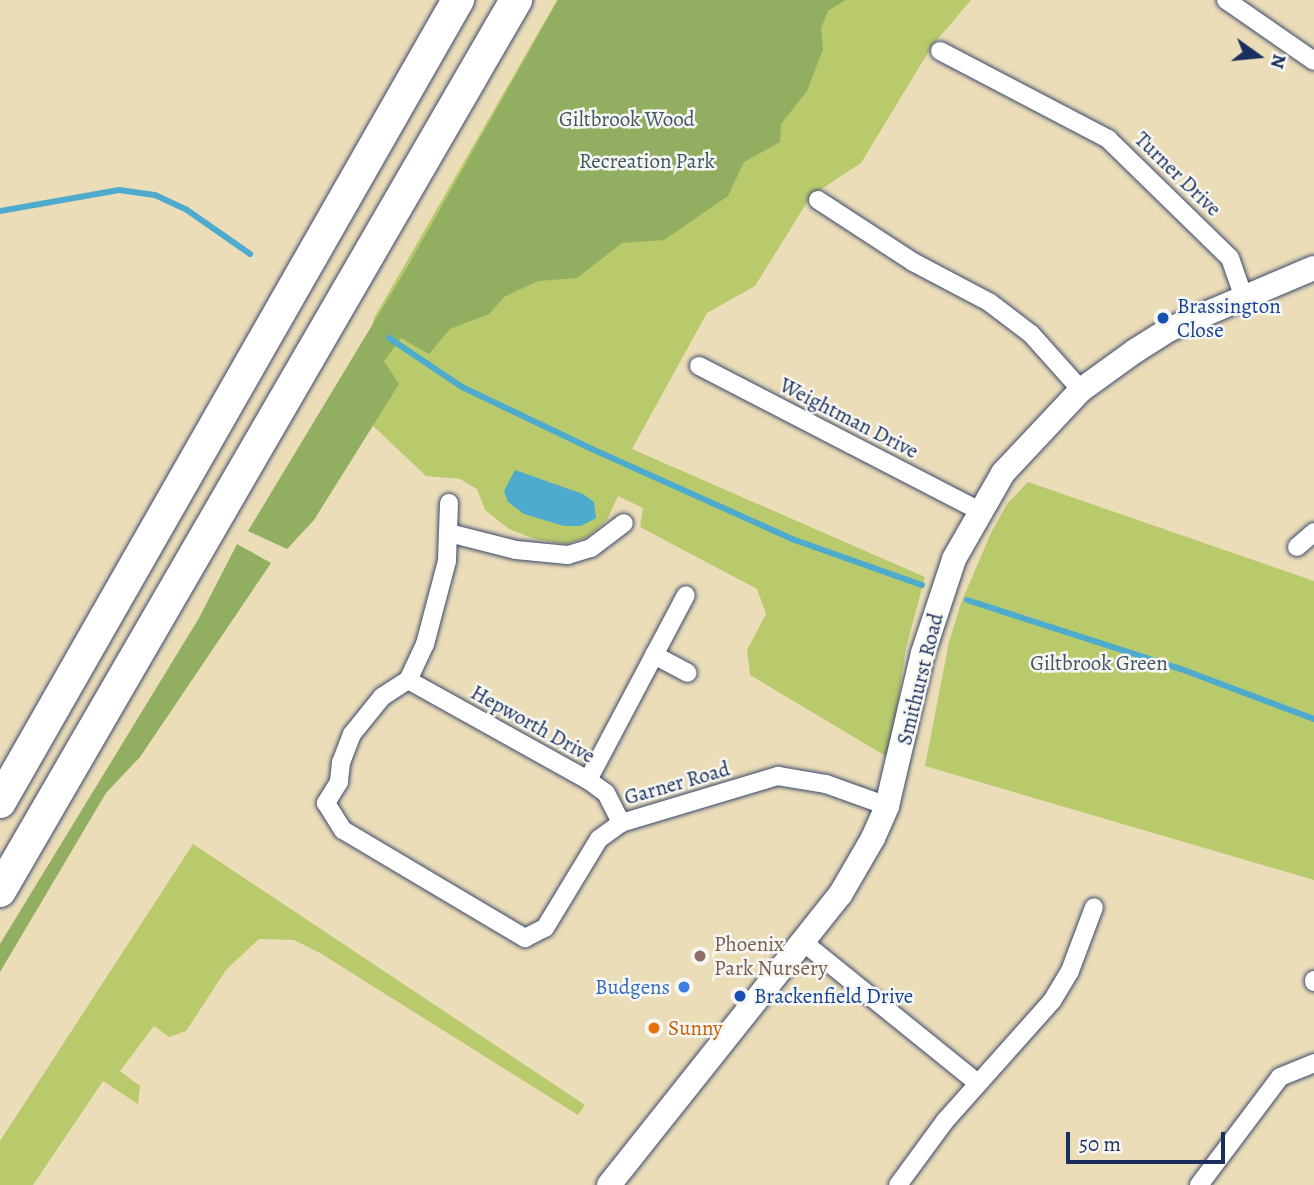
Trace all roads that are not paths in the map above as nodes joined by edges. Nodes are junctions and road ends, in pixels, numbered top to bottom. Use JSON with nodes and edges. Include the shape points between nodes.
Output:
{"nodes":[{"id":1,"x":458,"y":0,"type":"edge"},
{"id":2,"x":516,"y":0,"type":"edge"},
{"id":3,"x":1226,"y":0,"type":"edge"},
{"id":4,"x":940,"y":51,"type":"dead end"},
{"id":5,"x":1314,"y":61,"type":"edge"},
{"id":6,"x":818,"y":200,"type":"dead end"},
{"id":7,"x":1314,"y":268,"type":"edge"},
{"id":8,"x":1244,"y":298,"type":"junction"},
{"id":9,"x":699,"y":366,"type":"dead end"},
{"id":10,"x":1081,"y":390,"type":"junction"},
{"id":11,"x":449,"y":503,"type":"dead end"},
{"id":12,"x":978,"y":510,"type":"junction"},
{"id":13,"x":624,"y":523,"type":"dead end"},
{"id":14,"x":1314,"y":532,"type":"edge"},
{"id":15,"x":449,"y":533,"type":"junction"},
{"id":16,"x":1297,"y":547,"type":"dead end"},
{"id":17,"x":685,"y":595,"type":"dead end"},
{"id":18,"x":654,"y":655,"type":"junction"},
{"id":19,"x":688,"y":673,"type":"dead end"},
{"id":20,"x":408,"y":680,"type":"junction"},
{"id":21,"x":588,"y":780,"type":"junction"},
{"id":22,"x":0,"y":803,"type":"edge"},
{"id":23,"x":887,"y":806,"type":"junction"},
{"id":24,"x":621,"y":823,"type":"junction"},
{"id":25,"x":0,"y":891,"type":"edge"},
{"id":26,"x":1094,"y":907,"type":"dead end"},
{"id":27,"x":803,"y":942,"type":"junction"},
{"id":28,"x":1314,"y":1063,"type":"edge"},
{"id":29,"x":978,"y":1083,"type":"junction"},
{"id":30,"x":609,"y":1185,"type":"edge"},
{"id":31,"x":898,"y":1185,"type":"edge"},
{"id":32,"x":1199,"y":1185,"type":"edge"}],
"edges":[{"from":1,"to":22,"type":"highway"},
{"from":2,"to":25,"type":"highway"},
{"from":3,"to":5,"type":"street"},
{"from":4,"to":8,"type":"street","name":"Turner Drive","via":[[1108,139],[1230,258]]},
{"from":6,"to":10,"type":"street","via":[[913,262],[989,302],[1031,334]]},
{"from":7,"to":8,"type":"street","name":"Smithurst Road"},
{"from":8,"to":10,"type":"street","name":"Smithurst Road","via":[[1170,329]]},
{"from":9,"to":12,"type":"street","name":"Weightman Drive"},
{"from":10,"to":12,"type":"street","name":"Smithurst Road","via":[[1003,474]]},
{"from":11,"to":15,"type":"street"},
{"from":12,"to":23,"type":"street","name":"Smithurst Road","via":[[954,559],[923,653]]},
{"from":13,"to":15,"type":"street","via":[[591,548],[568,555],[516,550]]},
{"from":14,"to":16,"type":"street"},
{"from":15,"to":20,"type":"street","via":[[432,626]]},
{"from":17,"to":18,"type":"street"},
{"from":18,"to":19,"type":"street"},
{"from":18,"to":21,"type":"street"},
{"from":20,"to":21,"type":"street","name":"Hepworth Drive"},
{"from":20,"to":24,"type":"street","name":"Garner Road","via":[[382,697],[352,734],[339,782],[326,803],[343,830],[526,938],[545,928],[599,839]]},
{"from":21,"to":24,"type":"street","name":"Hepworth Drive","via":[[606,793]]},
{"from":23,"to":24,"type":"street","name":"Garner Road","via":[[826,783],[778,776]]},
{"from":23,"to":27,"type":"street","name":"Smithurst Road","via":[[840,895]]},
{"from":26,"to":29,"type":"street","via":[[1070,971],[1052,1001]]},
{"from":27,"to":29,"type":"street"},
{"from":27,"to":30,"type":"street","name":"Smithurst Road"},
{"from":28,"to":32,"type":"street","via":[[1280,1077]]},
{"from":29,"to":31,"type":"street"}]}
